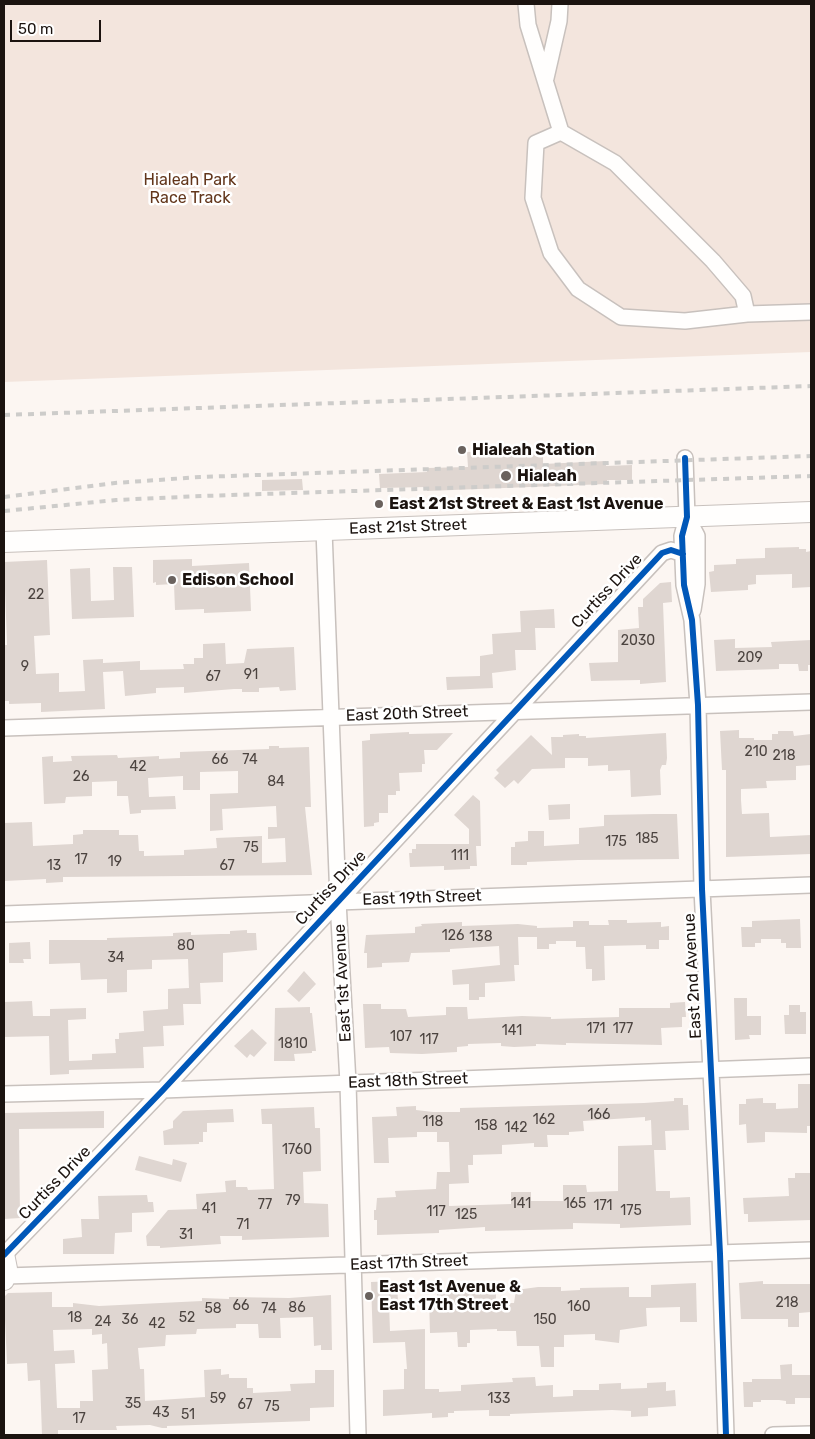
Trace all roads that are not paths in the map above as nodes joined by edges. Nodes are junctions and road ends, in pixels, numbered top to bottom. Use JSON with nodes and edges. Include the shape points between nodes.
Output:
{"nodes":[{"id":1,"x":526,"y":4,"type":"edge"},
{"id":2,"x":560,"y":4,"type":"edge"},
{"id":3,"x":545,"y":80,"type":"junction"},
{"id":4,"x":561,"y":132,"type":"junction"},
{"id":5,"x":811,"y":312,"type":"edge"},
{"id":6,"x":746,"y":314,"type":"junction"},
{"id":7,"x":685,"y":458,"type":"dead end"},
{"id":8,"x":811,"y":512,"type":"edge"},
{"id":9,"x":687,"y":517,"type":"junction"},
{"id":10,"x":324,"y":530,"type":"junction"},
{"id":11,"x":4,"y":542,"type":"edge"},
{"id":12,"x":683,"y":554,"type":"junction"},
{"id":13,"x":692,"y":620,"type":"junction"},
{"id":14,"x":811,"y":702,"type":"edge"},
{"id":15,"x":698,"y":706,"type":"junction"},
{"id":16,"x":515,"y":710,"type":"junction"},
{"id":17,"x":332,"y":716,"type":"junction"},
{"id":18,"x":4,"y":728,"type":"edge"},
{"id":19,"x":811,"y":885,"type":"edge"},
{"id":20,"x":702,"y":890,"type":"junction"},
{"id":21,"x":338,"y":901,"type":"junction"},
{"id":22,"x":4,"y":914,"type":"edge"},
{"id":23,"x":811,"y":1066,"type":"edge"},
{"id":24,"x":711,"y":1070,"type":"junction"},
{"id":25,"x":348,"y":1083,"type":"junction"},
{"id":26,"x":163,"y":1090,"type":"junction"},
{"id":27,"x":4,"y":1094,"type":"edge"},
{"id":28,"x":811,"y":1250,"type":"edge"},
{"id":29,"x":720,"y":1254,"type":"junction"},
{"id":30,"x":4,"y":1255,"type":"edge"},
{"id":31,"x":353,"y":1264,"type":"junction"},
{"id":32,"x":5,"y":1278,"type":"edge"},
{"id":33,"x":811,"y":1434,"type":"edge"},
{"id":34,"x":358,"y":1435,"type":"edge"},
{"id":35,"x":726,"y":1435,"type":"edge"},
{"id":36,"x":773,"y":1435,"type":"edge"}],
"edges":[{"from":1,"to":3,"type":"street","via":[[528,25]]},
{"from":2,"to":3,"type":"street","via":[[560,21]]},
{"from":3,"to":4,"type":"street"},
{"from":4,"to":6,"type":"street","via":[[614,163],[657,203],[743,296]]},
{"from":4,"to":6,"type":"street","via":[[536,144],[533,198],[550,253],[578,288],[622,317],[685,321]]},
{"from":5,"to":6,"type":"street"},
{"from":7,"to":9,"type":"street"},
{"from":8,"to":9,"type":"main road","name":"East 21st Street"},
{"from":9,"to":10,"type":"main road","name":"East 21st Street"},
{"from":9,"to":12,"type":"street","name":"East 2nd Avenue","via":[[682,536]]},
{"from":9,"to":13,"type":"street","name":"East 2nd Avenue","via":[[697,536],[698,584]]},
{"from":10,"to":11,"type":"main road","name":"East 21st Street"},
{"from":10,"to":17,"type":"street","name":"East 1st Avenue"},
{"from":12,"to":13,"type":"street","name":"East 2nd Avenue","via":[[684,585]]},
{"from":12,"to":16,"type":"street","name":"Curtiss Drive","via":[[671,550],[662,553]]},
{"from":13,"to":15,"type":"street","name":"East 2nd Avenue"},
{"from":14,"to":15,"type":"street","name":"East 20th Street"},
{"from":15,"to":16,"type":"street","name":"East 20th Street"},
{"from":15,"to":20,"type":"street","name":"East 2nd Avenue"},
{"from":16,"to":17,"type":"street","name":"East 20th Street"},
{"from":16,"to":21,"type":"street","name":"Curtiss Drive"},
{"from":17,"to":18,"type":"street","name":"East 20th Street"},
{"from":17,"to":21,"type":"street","name":"East 1st Avenue"},
{"from":19,"to":20,"type":"street","name":"East 19th Street"},
{"from":20,"to":21,"type":"street","name":"East 19th Street"},
{"from":20,"to":24,"type":"street","name":"East 2nd Avenue"},
{"from":21,"to":22,"type":"street","name":"East 19th Street"},
{"from":21,"to":25,"type":"street","name":"East 1st Avenue"},
{"from":21,"to":26,"type":"street","name":"Curtiss Drive"},
{"from":23,"to":24,"type":"street","name":"East 18th Street"},
{"from":24,"to":25,"type":"street","name":"East 18th Street"},
{"from":24,"to":29,"type":"street","name":"East 2nd Avenue"},
{"from":25,"to":26,"type":"street","name":"East 18th Street"},
{"from":25,"to":31,"type":"street","name":"East 1st Avenue"},
{"from":26,"to":27,"type":"street","name":"East 18th Street"},
{"from":26,"to":30,"type":"street","name":"Curtiss Drive"},
{"from":28,"to":29,"type":"street","name":"East 17th Street"},
{"from":29,"to":31,"type":"street","name":"East 17th Street"},
{"from":29,"to":35,"type":"street","name":"East 2nd Avenue"},
{"from":30,"to":32,"type":"main road","via":[[7,1264]]},
{"from":31,"to":32,"type":"street","name":"East 17th Street"},
{"from":31,"to":34,"type":"street","name":"East 1st Avenue"},
{"from":33,"to":36,"type":"street"}]}
